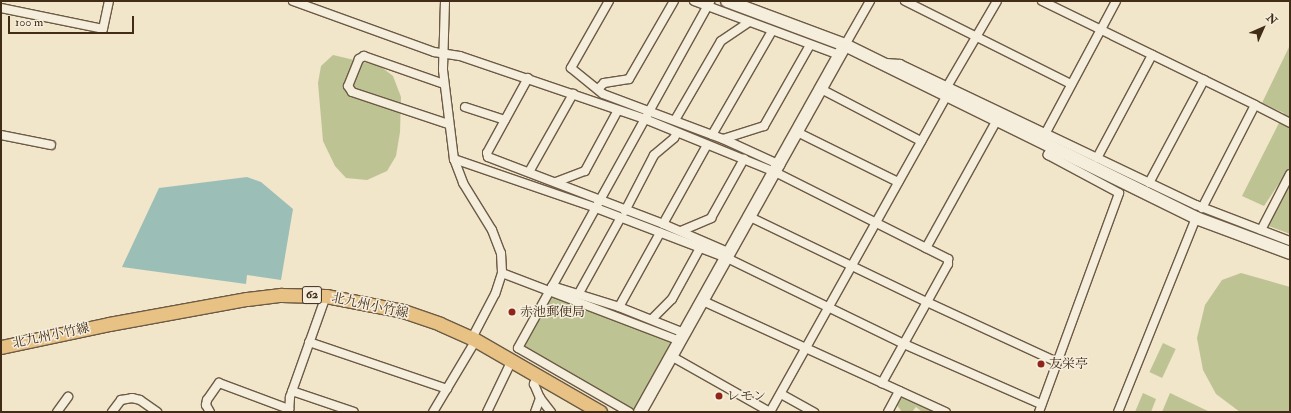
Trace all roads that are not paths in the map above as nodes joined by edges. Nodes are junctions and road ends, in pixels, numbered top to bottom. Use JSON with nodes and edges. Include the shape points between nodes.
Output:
{"nodes":[{"id":1,"x":109,"y":1,"type":"edge"},
{"id":2,"x":293,"y":1,"type":"edge"},
{"id":3,"x":445,"y":1,"type":"edge"},
{"id":4,"x":609,"y":1,"type":"edge"},
{"id":5,"x":674,"y":1,"type":"edge"},
{"id":6,"x":694,"y":1,"type":"edge"},
{"id":7,"x":727,"y":1,"type":"edge"},
{"id":8,"x":870,"y":1,"type":"edge"},
{"id":9,"x":905,"y":1,"type":"edge"},
{"id":10,"x":997,"y":1,"type":"edge"},
{"id":11,"x":1042,"y":1,"type":"edge"},
{"id":12,"x":1116,"y":1,"type":"edge"},
{"id":13,"x":708,"y":3,"type":"edge"},
{"id":14,"x":1,"y":8,"type":"edge"},
{"id":15,"x":749,"y":22,"type":"junction"},
{"id":16,"x":1101,"y":30,"type":"junction"},
{"id":17,"x":772,"y":31,"type":"junction"},
{"id":18,"x":976,"y":37,"type":"junction"},
{"id":19,"x":810,"y":45,"type":"junction"},
{"id":20,"x":842,"y":50,"type":"junction"},
{"id":21,"x":444,"y":53,"type":"junction"},
{"id":22,"x":1152,"y":55,"type":"junction"},
{"id":23,"x":528,"y":78,"type":"junction"},
{"id":24,"x":1204,"y":80,"type":"junction"},
{"id":25,"x":444,"y":84,"type":"junction"},
{"id":26,"x":1072,"y":84,"type":"junction"},
{"id":27,"x":598,"y":89,"type":"junction"},
{"id":28,"x":820,"y":89,"type":"junction"},
{"id":29,"x":947,"y":90,"type":"junction"},
{"id":30,"x":573,"y":94,"type":"junction"},
{"id":31,"x":1255,"y":105,"type":"junction"},
{"id":32,"x":465,"y":107,"type":"dead end"},
{"id":33,"x":618,"y":110,"type":"junction"},
{"id":34,"x":647,"y":116,"type":"junction"},
{"id":35,"x":505,"y":120,"type":"junction"},
{"id":36,"x":675,"y":120,"type":"junction"},
{"id":37,"x":997,"y":120,"type":"junction"},
{"id":38,"x":1290,"y":123,"type":"edge"},
{"id":39,"x":448,"y":124,"type":"junction"},
{"id":40,"x":797,"y":132,"type":"junction"},
{"id":41,"x":677,"y":133,"type":"junction"},
{"id":42,"x":1,"y":135,"type":"edge"},
{"id":43,"x":712,"y":135,"type":"junction"},
{"id":44,"x":723,"y":139,"type":"junction"},
{"id":45,"x":921,"y":140,"type":"junction"},
{"id":46,"x":1046,"y":140,"type":"junction"},
{"id":47,"x":707,"y":144,"type":"junction"},
{"id":48,"x":50,"y":145,"type":"dead end"},
{"id":49,"x":1097,"y":158,"type":"junction"},
{"id":50,"x":454,"y":159,"type":"junction"},
{"id":51,"x":744,"y":159,"type":"junction"},
{"id":52,"x":778,"y":168,"type":"junction"},
{"id":53,"x":529,"y":172,"type":"junction"},
{"id":54,"x":1290,"y":174,"type":"edge"},
{"id":55,"x":556,"y":182,"type":"junction"},
{"id":56,"x":898,"y":182,"type":"junction"},
{"id":57,"x":1149,"y":183,"type":"junction"},
{"id":58,"x":598,"y":205,"type":"junction"},
{"id":59,"x":1202,"y":208,"type":"junction"},
{"id":60,"x":625,"y":210,"type":"junction"},
{"id":61,"x":750,"y":217,"type":"junction"},
{"id":62,"x":1196,"y":218,"type":"junction"},
{"id":63,"x":620,"y":219,"type":"junction"},
{"id":64,"x":875,"y":223,"type":"junction"},
{"id":65,"x":663,"y":224,"type":"junction"},
{"id":66,"x":1260,"y":230,"type":"junction"},
{"id":67,"x":681,"y":231,"type":"junction"},
{"id":68,"x":660,"y":233,"type":"junction"},
{"id":69,"x":1290,"y":241,"type":"edge"},
{"id":70,"x":700,"y":248,"type":"junction"},
{"id":71,"x":926,"y":248,"type":"junction"},
{"id":72,"x":1290,"y":253,"type":"edge"},
{"id":73,"x":729,"y":256,"type":"junction"},
{"id":74,"x":852,"y":267,"type":"junction"},
{"id":75,"x":502,"y":273,"type":"junction"},
{"id":76,"x":550,"y":289,"type":"junction"},
{"id":77,"x":579,"y":294,"type":"junction"},
{"id":78,"x":326,"y":296,"type":"junction"},
{"id":79,"x":703,"y":301,"type":"junction"},
{"id":80,"x":927,"y":302,"type":"junction"},
{"id":81,"x":619,"y":307,"type":"junction"},
{"id":82,"x":829,"y":308,"type":"junction"},
{"id":83,"x":652,"y":319,"type":"junction"},
{"id":84,"x":682,"y":337,"type":"junction"},
{"id":85,"x":474,"y":339,"type":"junction"},
{"id":86,"x":309,"y":342,"type":"junction"},
{"id":87,"x":904,"y":344,"type":"junction"},
{"id":88,"x":1,"y":346,"type":"edge"},
{"id":89,"x":807,"y":349,"type":"junction"},
{"id":90,"x":671,"y":356,"type":"junction"},
{"id":91,"x":512,"y":360,"type":"junction"},
{"id":92,"x":1057,"y":362,"type":"junction"},
{"id":93,"x":538,"y":375,"type":"junction"},
{"id":94,"x":882,"y":383,"type":"junction"},
{"id":95,"x":447,"y":389,"type":"junction"},
{"id":96,"x":292,"y":391,"type":"junction"},
{"id":97,"x":899,"y":391,"type":"junction"},
{"id":98,"x":781,"y":394,"type":"junction"},
{"id":99,"x":68,"y":397,"type":"dead end"},
{"id":100,"x":540,"y":398,"type":"junction"},
{"id":101,"x":1040,"y":408,"type":"edge"},
{"id":102,"x":289,"y":411,"type":"edge"},
{"id":103,"x":597,"y":411,"type":"edge"},
{"id":104,"x":57,"y":412,"type":"edge"},
{"id":105,"x":112,"y":412,"type":"edge"},
{"id":106,"x":158,"y":412,"type":"edge"},
{"id":107,"x":210,"y":412,"type":"edge"},
{"id":108,"x":354,"y":412,"type":"edge"},
{"id":109,"x":433,"y":412,"type":"edge"},
{"id":110,"x":487,"y":412,"type":"edge"},
{"id":111,"x":535,"y":412,"type":"edge"},
{"id":112,"x":551,"y":412,"type":"edge"},
{"id":113,"x":629,"y":412,"type":"edge"},
{"id":114,"x":640,"y":412,"type":"edge"},
{"id":115,"x":814,"y":412,"type":"edge"},
{"id":116,"x":888,"y":412,"type":"edge"},
{"id":117,"x":946,"y":412,"type":"edge"},
{"id":118,"x":1118,"y":412,"type":"edge"}],
"edges":[{"from":1,"to":14,"type":"street","via":[[103,28]]},
{"from":2,"to":21,"type":"street","via":[[434,52]]},
{"from":3,"to":21,"type":"street"},
{"from":4,"to":27,"type":"street","via":[[571,68]]},
{"from":5,"to":27,"type":"street","via":[[629,79],[604,83]]},
{"from":6,"to":13,"type":"street"},
{"from":7,"to":20,"type":"street"},
{"from":8,"to":20,"type":"street"},
{"from":9,"to":18,"type":"street"},
{"from":10,"to":18,"type":"street"},
{"from":11,"to":16,"type":"street"},
{"from":12,"to":16,"type":"street"},
{"from":13,"to":15,"type":"street"},
{"from":13,"to":34,"type":"street"},
{"from":15,"to":17,"type":"street"},
{"from":15,"to":36,"type":"street","via":[[721,41]]},
{"from":16,"to":22,"type":"street"},
{"from":16,"to":26,"type":"street"},
{"from":17,"to":19,"type":"street"},
{"from":17,"to":43,"type":"street"},
{"from":18,"to":26,"type":"street"},
{"from":18,"to":29,"type":"street"},
{"from":19,"to":20,"type":"street"},
{"from":19,"to":44,"type":"street","via":[[764,126]]},
{"from":20,"to":28,"type":"street"},
{"from":20,"to":29,"type":"street"},
{"from":21,"to":23,"type":"street"},
{"from":21,"to":25,"type":"street"},
{"from":22,"to":24,"type":"street"},
{"from":22,"to":49,"type":"street"},
{"from":23,"to":30,"type":"street"},
{"from":23,"to":35,"type":"street"},
{"from":24,"to":31,"type":"street"},
{"from":24,"to":57,"type":"street"},
{"from":25,"to":39,"type":"street"},
{"from":25,"to":39,"type":"street","via":[[364,56],[358,58],[348,86],[352,92]]},
{"from":26,"to":46,"type":"street"},
{"from":27,"to":34,"type":"street"},
{"from":28,"to":40,"type":"street"},
{"from":28,"to":45,"type":"street"},
{"from":29,"to":37,"type":"street"},
{"from":29,"to":45,"type":"street"},
{"from":29,"to":46,"type":"street"},
{"from":30,"to":33,"type":"street"},
{"from":30,"to":53,"type":"street"},
{"from":31,"to":38,"type":"street"},
{"from":31,"to":59,"type":"street"},
{"from":32,"to":35,"type":"street"},
{"from":33,"to":34,"type":"street"},
{"from":33,"to":55,"type":"street","via":[[585,171]]},
{"from":34,"to":36,"type":"street"},
{"from":34,"to":41,"type":"street"},
{"from":34,"to":58,"type":"street"},
{"from":35,"to":53,"type":"street","via":[[486,153],[488,157]]},
{"from":36,"to":43,"type":"street"},
{"from":37,"to":46,"type":"street"},
{"from":37,"to":71,"type":"street"},
{"from":39,"to":50,"type":"street"},
{"from":40,"to":52,"type":"street"},
{"from":40,"to":56,"type":"street"},
{"from":41,"to":47,"type":"street"},
{"from":41,"to":60,"type":"street","via":[[654,155]]},
{"from":42,"to":48,"type":"street"},
{"from":43,"to":44,"type":"street"},
{"from":44,"to":52,"type":"street"},
{"from":45,"to":56,"type":"street"},
{"from":46,"to":49,"type":"street"},
{"from":46,"to":62,"type":"street"},
{"from":46,"to":92,"type":"street","via":[[1048,156],[1119,193]]},
{"from":47,"to":51,"type":"street"},
{"from":47,"to":65,"type":"street"},
{"from":49,"to":57,"type":"street"},
{"from":50,"to":58,"type":"street"},
{"from":50,"to":75,"type":"street","via":[[463,183],[492,230],[501,253]]},
{"from":51,"to":52,"type":"street"},
{"from":51,"to":67,"type":"street","via":[[711,218]]},
{"from":52,"to":61,"type":"street"},
{"from":52,"to":64,"type":"street"},
{"from":53,"to":55,"type":"street"},
{"from":54,"to":66,"type":"street"},
{"from":55,"to":58,"type":"street"},
{"from":56,"to":64,"type":"street"},
{"from":57,"to":59,"type":"street"},
{"from":58,"to":60,"type":"street"},
{"from":58,"to":63,"type":"street"},
{"from":58,"to":76,"type":"street"},
{"from":59,"to":66,"type":"street"},
{"from":60,"to":65,"type":"street"},
{"from":61,"to":73,"type":"street"},
{"from":61,"to":74,"type":"street"},
{"from":62,"to":72,"type":"street"},
{"from":62,"to":118,"type":"street"},
{"from":63,"to":68,"type":"street"},
{"from":63,"to":77,"type":"street"},
{"from":64,"to":71,"type":"street"},
{"from":64,"to":74,"type":"street"},
{"from":65,"to":67,"type":"street"},
{"from":66,"to":69,"type":"street"},
{"from":67,"to":73,"type":"street"},
{"from":68,"to":70,"type":"street"},
{"from":68,"to":81,"type":"street"},
{"from":70,"to":73,"type":"street"},
{"from":70,"to":83,"type":"street","via":[[672,299]]},
{"from":71,"to":80,"type":"street","via":[[948,259],[948,264]]},
{"from":73,"to":79,"type":"street"},
{"from":73,"to":82,"type":"street"},
{"from":74,"to":80,"type":"street"},
{"from":74,"to":82,"type":"street"},
{"from":75,"to":76,"type":"street"},
{"from":75,"to":85,"type":"street"},
{"from":76,"to":77,"type":"street"},
{"from":76,"to":84,"type":"street"},
{"from":76,"to":113,"type":"street","via":[[518,348]]},
{"from":77,"to":81,"type":"street"},
{"from":78,"to":85,"type":"main road","name":"北九州小竹線","number":"62","via":[[403,311]]},
{"from":78,"to":86,"type":"street"},
{"from":78,"to":88,"type":"main road","name":"北九州小竹線","number":"62","via":[[281,295],[247,299]]},
{"from":79,"to":84,"type":"street"},
{"from":79,"to":89,"type":"street"},
{"from":80,"to":87,"type":"street"},
{"from":80,"to":92,"type":"street"},
{"from":81,"to":83,"type":"street"},
{"from":82,"to":87,"type":"street"},
{"from":82,"to":89,"type":"street"},
{"from":83,"to":84,"type":"street"},
{"from":84,"to":90,"type":"street"},
{"from":85,"to":91,"type":"main road","name":"北九州小竹線","number":"62"},
{"from":85,"to":95,"type":"street"},
{"from":86,"to":95,"type":"street"},
{"from":86,"to":96,"type":"street"},
{"from":87,"to":94,"type":"street"},
{"from":87,"to":101,"type":"street"},
{"from":89,"to":94,"type":"street"},
{"from":89,"to":98,"type":"street"},
{"from":90,"to":98,"type":"street","via":[[770,412]]},
{"from":90,"to":114,"type":"street"},
{"from":91,"to":93,"type":"main road","name":"北九州小竹線","number":"62"},
{"from":91,"to":110,"type":"street"},
{"from":92,"to":101,"type":"street"},
{"from":93,"to":100,"type":"street","via":[[534,384]]},
{"from":93,"to":103,"type":"main road","name":"北九州小竹線","number":"62"},
{"from":94,"to":97,"type":"street"},
{"from":95,"to":109,"type":"street"},
{"from":96,"to":102,"type":"street"},
{"from":96,"to":108,"type":"street"},
{"from":97,"to":116,"type":"street"},
{"from":97,"to":117,"type":"street"},
{"from":98,"to":115,"type":"street"},
{"from":99,"to":104,"type":"street"},
{"from":100,"to":111,"type":"street"},
{"from":100,"to":112,"type":"street"},
{"from":102,"to":107,"type":"street","via":[[219,383],[207,400],[206,405]]},
{"from":105,"to":106,"type":"street","via":[[122,400],[132,398],[140,400]]}]}
